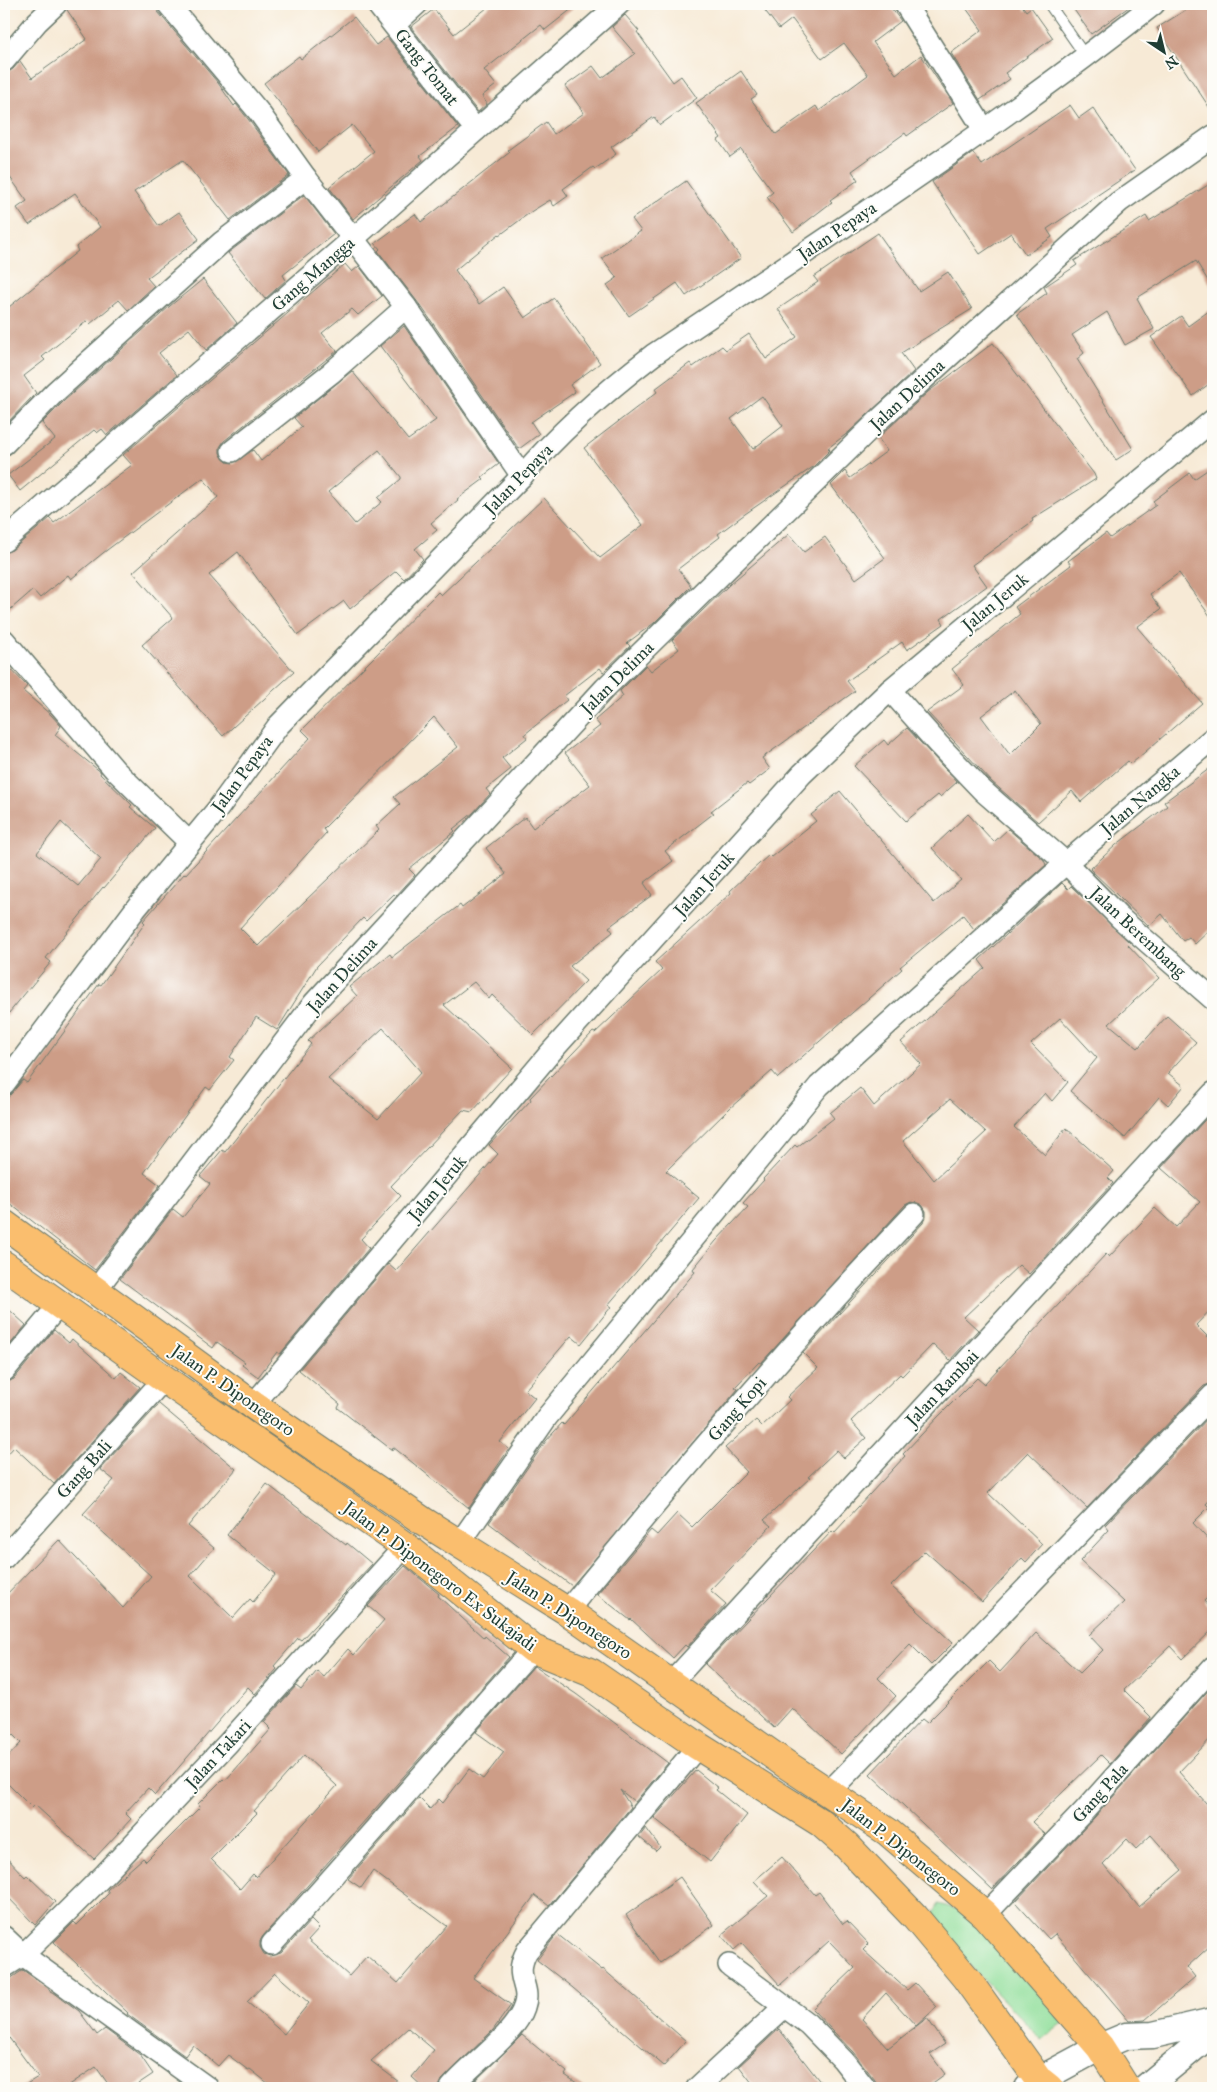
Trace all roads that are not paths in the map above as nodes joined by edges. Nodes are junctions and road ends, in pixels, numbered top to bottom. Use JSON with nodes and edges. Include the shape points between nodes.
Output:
{"nodes":[{"id":1,"x":56,"y":4,"type":"edge"},
{"id":2,"x":168,"y":4,"type":"edge"},
{"id":3,"x":377,"y":4,"type":"edge"},
{"id":4,"x":417,"y":4,"type":"edge"},
{"id":5,"x":620,"y":4,"type":"edge"},
{"id":6,"x":904,"y":4,"type":"edge"},
{"id":7,"x":1050,"y":4,"type":"edge"},
{"id":8,"x":1154,"y":4,"type":"edge"},
{"id":9,"x":394,"y":25,"type":"junction"},
{"id":10,"x":1086,"y":58,"type":"junction"},
{"id":11,"x":4,"y":61,"type":"edge"},
{"id":12,"x":476,"y":130,"type":"junction"},
{"id":13,"x":985,"y":131,"type":"junction"},
{"id":14,"x":1213,"y":136,"type":"edge"},
{"id":15,"x":306,"y":178,"type":"junction"},
{"id":16,"x":354,"y":239,"type":"junction"},
{"id":17,"x":406,"y":307,"type":"junction"},
{"id":18,"x":1213,"y":420,"type":"edge"},
{"id":19,"x":4,"y":444,"type":"edge"},
{"id":20,"x":232,"y":451,"type":"dead end"},
{"id":21,"x":522,"y":476,"type":"junction"},
{"id":22,"x":4,"y":541,"type":"edge"},
{"id":23,"x":4,"y":640,"type":"edge"},
{"id":24,"x":890,"y":690,"type":"junction"},
{"id":25,"x":1213,"y":738,"type":"edge"},
{"id":26,"x":190,"y":843,"type":"junction"},
{"id":27,"x":1066,"y":863,"type":"junction"},
{"id":28,"x":1213,"y":998,"type":"edge"},
{"id":29,"x":4,"y":1084,"type":"edge"},
{"id":30,"x":1213,"y":1093,"type":"edge"},
{"id":31,"x":914,"y":1214,"type":"dead end"},
{"id":32,"x":4,"y":1224,"type":"edge"},
{"id":33,"x":4,"y":1265,"type":"edge"},
{"id":34,"x":95,"y":1291,"type":"junction"},
{"id":35,"x":59,"y":1305,"type":"junction"},
{"id":36,"x":4,"y":1371,"type":"edge"},
{"id":37,"x":164,"y":1380,"type":"junction"},
{"id":38,"x":1213,"y":1395,"type":"edge"},
{"id":39,"x":253,"y":1405,"type":"junction"},
{"id":40,"x":459,"y":1544,"type":"junction"},
{"id":41,"x":405,"y":1546,"type":"junction"},
{"id":42,"x":4,"y":1558,"type":"edge"},
{"id":43,"x":568,"y":1611,"type":"junction"},
{"id":44,"x":533,"y":1649,"type":"junction"},
{"id":45,"x":1213,"y":1667,"type":"edge"},
{"id":46,"x":671,"y":1683,"type":"junction"},
{"id":47,"x":698,"y":1746,"type":"junction"},
{"id":48,"x":829,"y":1792,"type":"junction"},
{"id":49,"x":984,"y":1915,"type":"junction"},
{"id":50,"x":4,"y":1937,"type":"edge"},
{"id":51,"x":272,"y":1944,"type":"dead end"},
{"id":52,"x":23,"y":1955,"type":"junction"},
{"id":53,"x":729,"y":1965,"type":"dead end"},
{"id":54,"x":4,"y":1967,"type":"edge"},
{"id":55,"x":784,"y":2006,"type":"junction"},
{"id":56,"x":1213,"y":2021,"type":"edge"},
{"id":57,"x":1213,"y":2032,"type":"edge"},
{"id":58,"x":1100,"y":2046,"type":"junction"},
{"id":59,"x":193,"y":2085,"type":"edge"},
{"id":60,"x":1038,"y":2086,"type":"edge"},
{"id":61,"x":451,"y":2088,"type":"edge"},
{"id":62,"x":697,"y":2088,"type":"edge"},
{"id":63,"x":865,"y":2088,"type":"edge"},
{"id":64,"x":1126,"y":2088,"type":"edge"},
{"id":65,"x":1145,"y":2088,"type":"edge"}],
"edges":[{"from":1,"to":11,"type":"street"},
{"from":2,"to":15,"type":"street","via":[[258,111]]},
{"from":3,"to":9,"type":"street","name":"Gang Tomat"},
{"from":4,"to":9,"type":"street"},
{"from":5,"to":12,"type":"street","name":"Gang Mangga"},
{"from":6,"to":13,"type":"street"},
{"from":7,"to":10,"type":"lane"},
{"from":8,"to":10,"type":"street","name":"Jalan Pepaya"},
{"from":9,"to":12,"type":"street","name":"Gang Tomat"},
{"from":10,"to":13,"type":"street","name":"Jalan Pepaya"},
{"from":12,"to":16,"type":"street","name":"Gang Mangga"},
{"from":13,"to":21,"type":"street","name":"Jalan Pepaya","via":[[653,355],[601,397],[540,454]]},
{"from":14,"to":34,"type":"street","name":"Jalan Delima","via":[[1119,202],[889,410],[605,688],[314,1003]]},
{"from":15,"to":16,"type":"street"},
{"from":15,"to":19,"type":"street","via":[[222,242],[55,392]]},
{"from":16,"to":17,"type":"street"},
{"from":16,"to":22,"type":"street","name":"Gang Mangga"},
{"from":17,"to":20,"type":"street"},
{"from":17,"to":21,"type":"street"},
{"from":18,"to":24,"type":"street","name":"Jalan Jeruk"},
{"from":21,"to":26,"type":"street","name":"Jalan Pepaya","via":[[278,726]]},
{"from":23,"to":26,"type":"street","via":[[115,770]]},
{"from":24,"to":27,"type":"street","name":"Jalan Berembang","via":[[983,791]]},
{"from":24,"to":39,"type":"street","name":"Jalan Jeruk","via":[[802,774],[551,1052]]},
{"from":25,"to":27,"type":"street","name":"Jalan Nangka"},
{"from":26,"to":29,"type":"street","name":"Jalan Pepaya","via":[[138,906]]},
{"from":27,"to":28,"type":"street","name":"Jalan Berembang","via":[[1120,918]]},
{"from":27,"to":40,"type":"street","name":"Jalan Nangka","via":[[819,1086],[547,1417]]},
{"from":30,"to":46,"type":"street","name":"Jalan Rambai"},
{"from":31,"to":43,"type":"street","name":"Gang Kopi","via":[[836,1296],[671,1484]]},
{"from":32,"to":34,"type":"main road","name":"Jalan P. Diponegoro"},
{"from":33,"to":35,"type":"main road","name":"Jalan P. Diponegoro Ex Sukajadi"},
{"from":34,"to":39,"type":"main road","name":"Jalan P. Diponegoro"},
{"from":35,"to":36,"type":"street"},
{"from":35,"to":37,"type":"main road","name":"Jalan P. Diponegoro Ex Sukajadi"},
{"from":37,"to":41,"type":"main road","name":"Jalan P. Diponegoro Ex Sukajadi"},
{"from":37,"to":42,"type":"street","name":"Gang Bali"},
{"from":38,"to":48,"type":"street"},
{"from":39,"to":40,"type":"main road","name":"Jalan P. Diponegoro"},
{"from":40,"to":43,"type":"main road","name":"Jalan P. Diponegoro"},
{"from":41,"to":44,"type":"main road","name":"Jalan P. Diponegoro Ex Sukajadi"},
{"from":41,"to":52,"type":"street","name":"Jalan Takari","via":[[106,1874]]},
{"from":43,"to":46,"type":"main road","name":"Jalan P. Diponegoro"},
{"from":44,"to":47,"type":"main road","name":"Jalan P. Diponegoro Ex Sukajadi","via":[[592,1673]]},
{"from":44,"to":51,"type":"street"},
{"from":45,"to":49,"type":"street","name":"Gang Pala","via":[[1085,1810]]},
{"from":46,"to":48,"type":"main road","name":"Jalan P. Diponegoro"},
{"from":47,"to":60,"type":"main road","name":"Jalan P. Diponegoro Ex Sukajadi","via":[[821,1823],[846,1846],[915,1917],[966,1978]]},
{"from":47,"to":61,"type":"street","via":[[527,1951],[520,1962],[526,1993],[524,2007],[502,2039]]},
{"from":48,"to":49,"type":"main road","name":"Jalan P. Diponegoro","via":[[888,1832]]},
{"from":49,"to":58,"type":"main road","name":"Jalan P. Diponegoro"},
{"from":50,"to":52,"type":"street"},
{"from":52,"to":54,"type":"street","name":"Jalan Takari"},
{"from":52,"to":59,"type":"street"},
{"from":53,"to":55,"type":"street"},
{"from":55,"to":62,"type":"street"},
{"from":55,"to":63,"type":"street","via":[[808,2024]]},
{"from":56,"to":58,"type":"street","via":[[1153,2035],[1126,2036]]},
{"from":57,"to":65,"type":"street"},
{"from":58,"to":60,"type":"street"},
{"from":58,"to":64,"type":"main road","name":"Jalan P. Diponegoro"}]}
